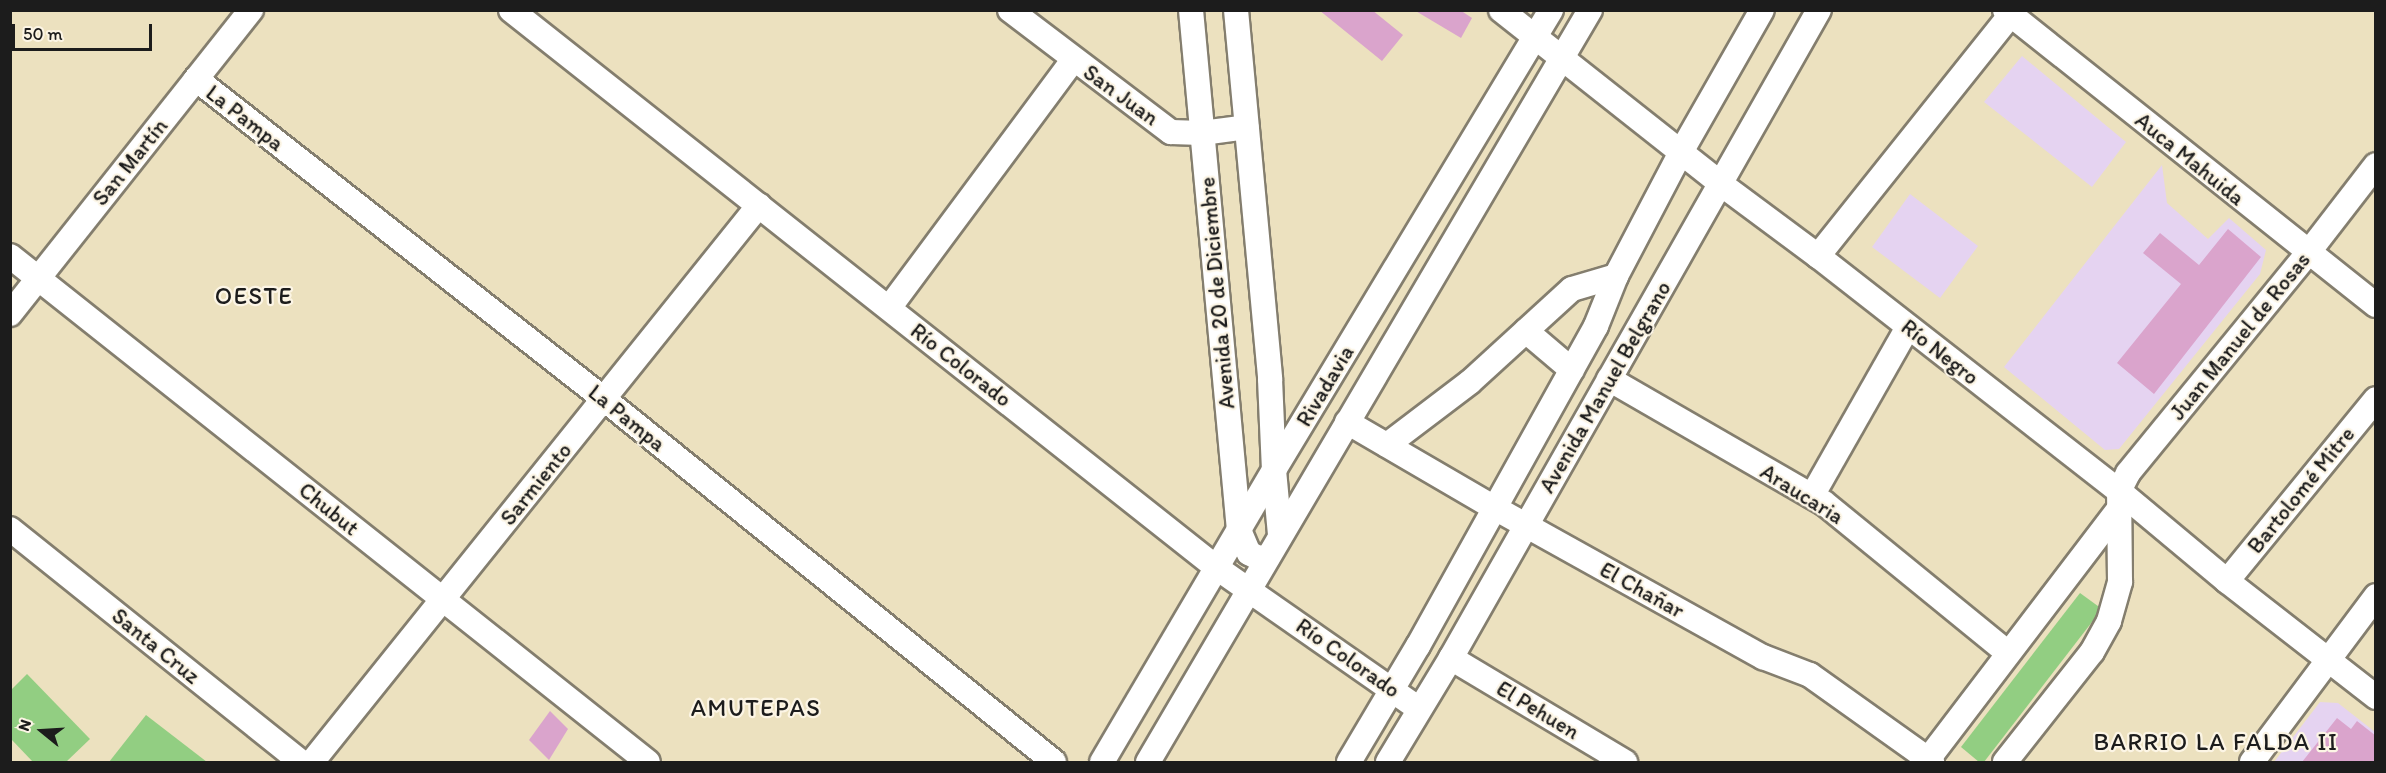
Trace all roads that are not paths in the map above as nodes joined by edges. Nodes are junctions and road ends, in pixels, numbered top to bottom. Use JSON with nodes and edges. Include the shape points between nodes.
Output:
{"nodes":[{"id":1,"x":250,"y":10,"type":"edge"},
{"id":2,"x":511,"y":10,"type":"edge"},
{"id":3,"x":1010,"y":10,"type":"edge"},
{"id":4,"x":1191,"y":10,"type":"edge"},
{"id":5,"x":1236,"y":10,"type":"edge"},
{"id":6,"x":1501,"y":10,"type":"edge"},
{"id":7,"x":1551,"y":10,"type":"edge"},
{"id":8,"x":1590,"y":10,"type":"edge"},
{"id":9,"x":1762,"y":10,"type":"edge"},
{"id":10,"x":1819,"y":10,"type":"edge"},
{"id":11,"x":2008,"y":12,"type":"edge"},
{"id":12,"x":1535,"y":37,"type":"junction"},
{"id":13,"x":1563,"y":59,"type":"junction"},
{"id":14,"x":1073,"y":60,"type":"junction"},
{"id":15,"x":196,"y":80,"type":"junction"},
{"id":16,"x":1248,"y":127,"type":"junction"},
{"id":17,"x":1202,"y":133,"type":"junction"},
{"id":18,"x":1681,"y":152,"type":"junction"},
{"id":19,"x":2376,"y":165,"type":"edge"},
{"id":20,"x":1720,"y":184,"type":"junction"},
{"id":21,"x":759,"y":205,"type":"junction"},
{"id":22,"x":2308,"y":253,"type":"junction"},
{"id":23,"x":10,"y":256,"type":"edge"},
{"id":24,"x":1818,"y":256,"type":"junction"},
{"id":25,"x":1616,"y":276,"type":"junction"},
{"id":26,"x":38,"y":277,"type":"junction"},
{"id":27,"x":2376,"y":305,"type":"edge"},
{"id":28,"x":889,"y":308,"type":"junction"},
{"id":29,"x":10,"y":314,"type":"edge"},
{"id":30,"x":1908,"y":327,"type":"junction"},
{"id":31,"x":1526,"y":330,"type":"junction"},
{"id":32,"x":1572,"y":369,"type":"junction"},
{"id":33,"x":1609,"y":379,"type":"junction"},
{"id":34,"x":604,"y":399,"type":"junction"},
{"id":35,"x":2376,"y":399,"type":"edge"},
{"id":36,"x":1347,"y":422,"type":"junction"},
{"id":37,"x":1387,"y":445,"type":"junction"},
{"id":38,"x":1274,"y":470,"type":"junction"},
{"id":39,"x":1812,"y":496,"type":"junction"},
{"id":40,"x":2118,"y":501,"type":"junction"},
{"id":41,"x":1495,"y":508,"type":"junction"},
{"id":42,"x":1527,"y":526,"type":"junction"},
{"id":43,"x":10,"y":529,"type":"edge"},
{"id":44,"x":1239,"y":530,"type":"junction"},
{"id":45,"x":1281,"y":536,"type":"junction"},
{"id":46,"x":1268,"y":557,"type":"junction"},
{"id":47,"x":1217,"y":568,"type":"junction"},
{"id":48,"x":2227,"y":581,"type":"junction"},
{"id":49,"x":1249,"y":589,"type":"junction"},
{"id":50,"x":2376,"y":596,"type":"edge"},
{"id":51,"x":442,"y":599,"type":"junction"},
{"id":52,"x":2008,"y":653,"type":"junction"},
{"id":53,"x":1451,"y":658,"type":"junction"},
{"id":54,"x":2326,"y":659,"type":"junction"},
{"id":55,"x":1393,"y":688,"type":"junction"},
{"id":56,"x":2376,"y":697,"type":"edge"},
{"id":57,"x":1419,"y":709,"type":"junction"},
{"id":58,"x":1929,"y":761,"type":"edge"},
{"id":59,"x":301,"y":762,"type":"edge"},
{"id":60,"x":312,"y":762,"type":"edge"},
{"id":61,"x":648,"y":762,"type":"edge"},
{"id":62,"x":1054,"y":762,"type":"edge"},
{"id":63,"x":1102,"y":762,"type":"edge"},
{"id":64,"x":1148,"y":762,"type":"edge"},
{"id":65,"x":1349,"y":762,"type":"edge"},
{"id":66,"x":1388,"y":762,"type":"edge"},
{"id":67,"x":1625,"y":762,"type":"edge"},
{"id":68,"x":2005,"y":762,"type":"edge"},
{"id":69,"x":2252,"y":762,"type":"edge"}],
"edges":[{"from":1,"to":15,"type":"street","name":"San Martín"},
{"from":2,"to":21,"type":"street","name":"Río Colorado"},
{"from":3,"to":14,"type":"street","name":"San Juan"},
{"from":4,"to":17,"type":"street","name":"Avenida 20 de Diciembre"},
{"from":5,"to":16,"type":"street","name":"Avenida 20 de Diciembre"},
{"from":6,"to":12,"type":"street","name":"Río Negro"},
{"from":7,"to":12,"type":"street","name":"Rivadavia"},
{"from":8,"to":13,"type":"street","name":"Rivadavia"},
{"from":9,"to":18,"type":"street"},
{"from":10,"to":20,"type":"street","name":"Avenida Manuel Belgrano"},
{"from":11,"to":22,"type":"street","name":"Auca Mahuida"},
{"from":11,"to":24,"type":"street"},
{"from":12,"to":13,"type":"street","name":"Río Negro"},
{"from":12,"to":38,"type":"street","name":"Rivadavia"},
{"from":13,"to":18,"type":"street","name":"Río Negro"},
{"from":13,"to":36,"type":"street","name":"Rivadavia"},
{"from":14,"to":17,"type":"street","name":"San Juan","via":[[1171,132]]},
{"from":14,"to":28,"type":"street"},
{"from":15,"to":26,"type":"street","name":"San Martín"},
{"from":15,"to":34,"type":"street","name":"La Pampa"},
{"from":16,"to":17,"type":"street","name":"San Juan"},
{"from":16,"to":38,"type":"street","name":"Avenida 20 de Diciembre"},
{"from":17,"to":44,"type":"street","name":"Avenida 20 de Diciembre"},
{"from":18,"to":20,"type":"street","name":"Río Negro"},
{"from":18,"to":25,"type":"street"},
{"from":19,"to":22,"type":"street","name":"Juan Manuel de Rosas"},
{"from":20,"to":24,"type":"street","name":"Río Negro"},
{"from":20,"to":33,"type":"street","name":"Avenida Manuel Belgrano"},
{"from":21,"to":28,"type":"street","name":"Río Colorado"},
{"from":21,"to":34,"type":"street","name":"Sarmiento"},
{"from":22,"to":27,"type":"street","name":"Auca Mahuida"},
{"from":22,"to":40,"type":"street","name":"Juan Manuel de Rosas","via":[[2128,473]]},
{"from":23,"to":26,"type":"street","name":"Chubut"},
{"from":24,"to":30,"type":"street","name":"Río Negro"},
{"from":25,"to":31,"type":"street","via":[[1572,289]]},
{"from":25,"to":32,"type":"street","via":[[1596,326]]},
{"from":26,"to":29,"type":"street","name":"San Martín"},
{"from":26,"to":51,"type":"street","name":"Chubut"},
{"from":28,"to":47,"type":"street","name":"Río Colorado"},
{"from":30,"to":39,"type":"street"},
{"from":30,"to":40,"type":"street","name":"Río Negro"},
{"from":31,"to":32,"type":"street"},
{"from":31,"to":37,"type":"street","via":[[1470,382]]},
{"from":32,"to":41,"type":"street"},
{"from":33,"to":39,"type":"street","name":"Araucaria"},
{"from":33,"to":42,"type":"street","name":"Avenida Manuel Belgrano"},
{"from":34,"to":51,"type":"street","name":"Sarmiento"},
{"from":34,"to":62,"type":"street","name":"La Pampa"},
{"from":35,"to":48,"type":"street","name":"Bartolomé Mitre"},
{"from":36,"to":37,"type":"street","name":"El Chañar"},
{"from":36,"to":45,"type":"street","name":"Rivadavia"},
{"from":37,"to":41,"type":"street","name":"El Chañar"},
{"from":38,"to":44,"type":"street","name":"Rivadavia"},
{"from":38,"to":45,"type":"street","name":"Avenida 20 de Diciembre"},
{"from":39,"to":52,"type":"street","name":"Araucaria"},
{"from":40,"to":48,"type":"street","name":"Río Negro"},
{"from":40,"to":52,"type":"street","name":"Juan Manuel de Rosas"},
{"from":40,"to":68,"type":"street","via":[[2121,582],[2109,621],[2092,652]]},
{"from":41,"to":42,"type":"street","name":"El Chañar"},
{"from":41,"to":55,"type":"street"},
{"from":42,"to":53,"type":"street","name":"Avenida Manuel Belgrano"},
{"from":42,"to":58,"type":"street","name":"El Chañar","via":[[1763,657],[1810,675]]},
{"from":43,"to":59,"type":"street","name":"Santa Cruz"},
{"from":44,"to":46,"type":"street","name":"Avenida 20 de Diciembre","via":[[1249,553],[1258,558]]},
{"from":44,"to":47,"type":"street","name":"Rivadavia"},
{"from":45,"to":46,"type":"street","name":"Rivadavia"},
{"from":46,"to":49,"type":"street","name":"Rivadavia"},
{"from":47,"to":49,"type":"street","name":"Río Colorado"},
{"from":47,"to":63,"type":"street","name":"Rivadavia"},
{"from":48,"to":54,"type":"street","name":"Río Negro"},
{"from":49,"to":55,"type":"street","name":"Río Colorado"},
{"from":49,"to":64,"type":"street","name":"Rivadavia"},
{"from":50,"to":54,"type":"street"},
{"from":51,"to":60,"type":"street","name":"Sarmiento"},
{"from":51,"to":61,"type":"street","name":"Chubut"},
{"from":52,"to":58,"type":"street","name":"Juan Manuel de Rosas"},
{"from":53,"to":57,"type":"street","name":"Avenida Manuel Belgrano"},
{"from":53,"to":67,"type":"street","name":"El Pehuen"},
{"from":54,"to":56,"type":"street","name":"Río Negro"},
{"from":54,"to":69,"type":"street"},
{"from":55,"to":57,"type":"street","name":"Río Colorado"},
{"from":55,"to":65,"type":"street"},
{"from":57,"to":66,"type":"street","name":"Avenida Manuel Belgrano"}]}
